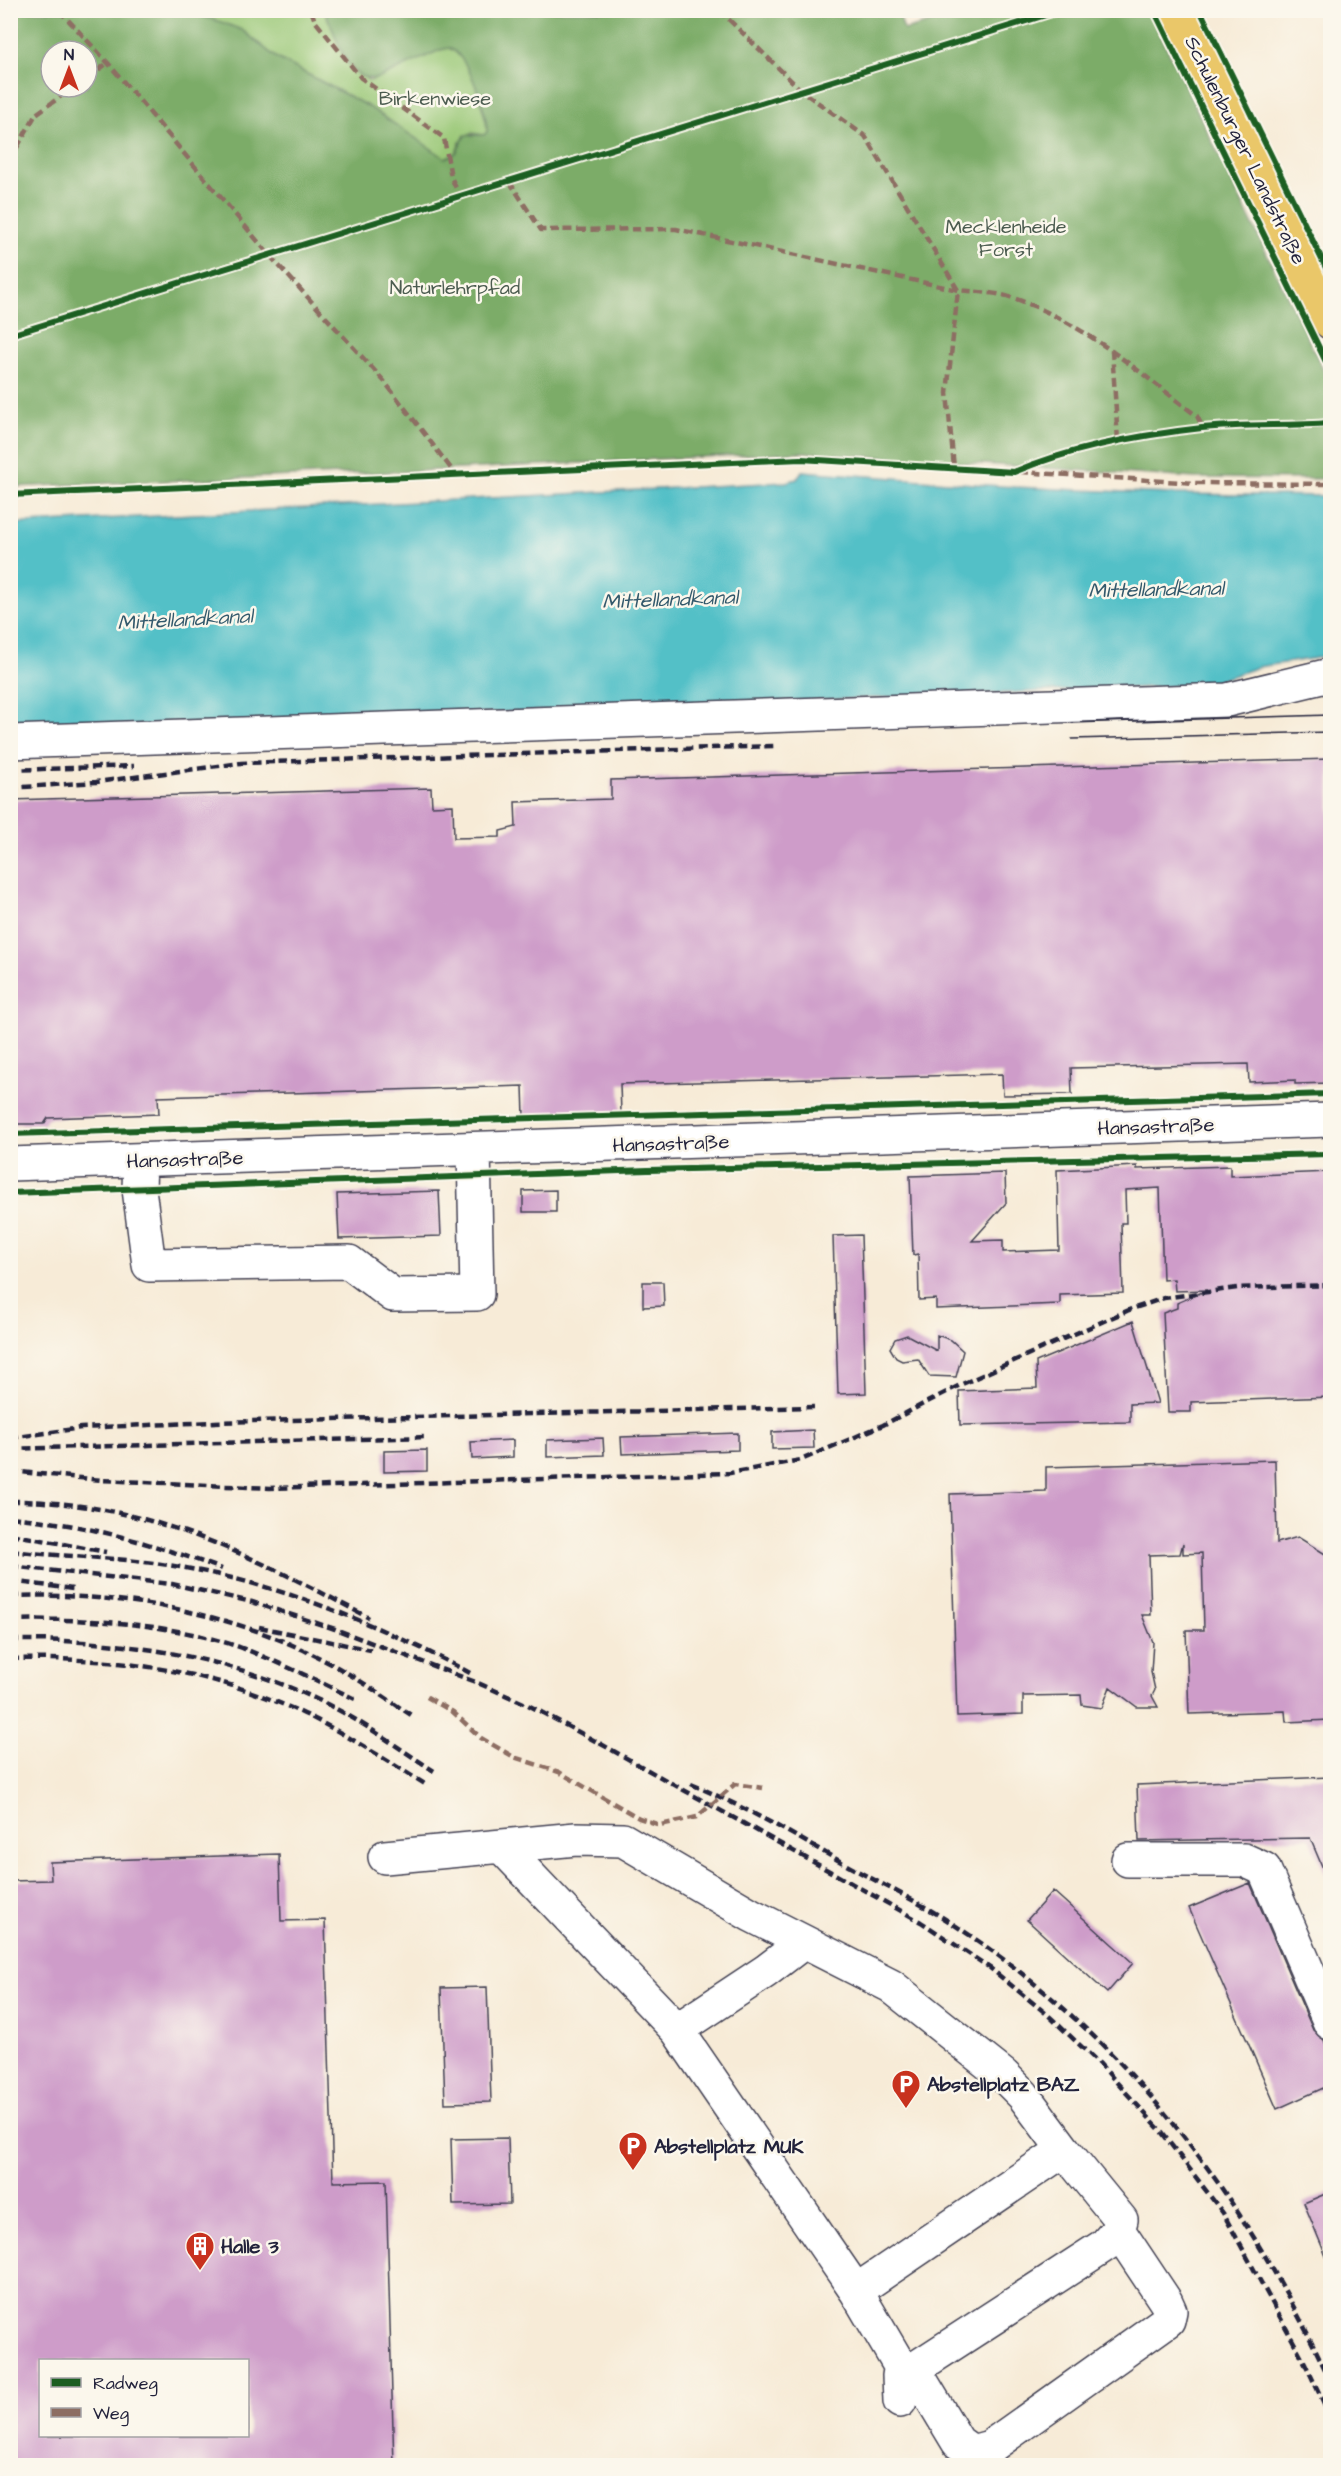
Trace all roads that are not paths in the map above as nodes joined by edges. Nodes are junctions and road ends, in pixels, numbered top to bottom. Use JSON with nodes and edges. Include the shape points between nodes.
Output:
{"nodes":[{"id":1,"x":1177,"y":10,"type":"edge"},
{"id":2,"x":1330,"y":322,"type":"edge"},
{"id":3,"x":1330,"y":675,"type":"edge"},
{"id":4,"x":10,"y":742,"type":"edge"},
{"id":5,"x":1330,"y":1120,"type":"edge"},
{"id":6,"x":474,"y":1149,"type":"junction"},
{"id":7,"x":140,"y":1160,"type":"junction"},
{"id":8,"x":10,"y":1164,"type":"edge"},
{"id":9,"x":503,"y":1848,"type":"junction"},
{"id":10,"x":385,"y":1857,"type":"dead end"},
{"id":11,"x":1128,"y":1860,"type":"dead end"},
{"id":12,"x":804,"y":1942,"type":"junction"},
{"id":13,"x":1330,"y":2023,"type":"edge"},
{"id":14,"x":677,"y":2030,"type":"junction"},
{"id":15,"x":1064,"y":2150,"type":"junction"},
{"id":16,"x":1118,"y":2230,"type":"junction"},
{"id":17,"x":855,"y":2291,"type":"junction"},
{"id":18,"x":906,"y":2380,"type":"junction"}],
"edges":[{"from":1,"to":2,"type":"main road","name":"Schulenburger Landstraße"},
{"from":3,"to":4,"type":"street","via":[[1215,701]]},
{"from":5,"to":6,"type":"street","name":"Hansastraße"},
{"from":6,"to":7,"type":"street","name":"Hansastraße"},
{"from":6,"to":7,"type":"street","via":[[477,1294],[393,1295],[349,1262],[149,1265],[139,1190]]},
{"from":7,"to":8,"type":"street","name":"Hansastraße"},
{"from":9,"to":10,"type":"street"},
{"from":9,"to":12,"type":"street","via":[[576,1839],[623,1840]]},
{"from":9,"to":14,"type":"street"},
{"from":11,"to":13,"type":"street","via":[[1244,1860],[1264,1869]]},
{"from":12,"to":14,"type":"street"},
{"from":12,"to":15,"type":"street","via":[[891,1986],[1003,2075],[1023,2094]]},
{"from":14,"to":17,"type":"street"},
{"from":15,"to":16,"type":"street","via":[[1121,2220]]},
{"from":15,"to":17,"type":"street"},
{"from":16,"to":18,"type":"street","via":[[1105,2245]]},
{"from":16,"to":18,"type":"street","via":[[1166,2302],[1168,2320],[990,2447],[972,2452],[958,2442]]},
{"from":17,"to":18,"type":"street"}]}
